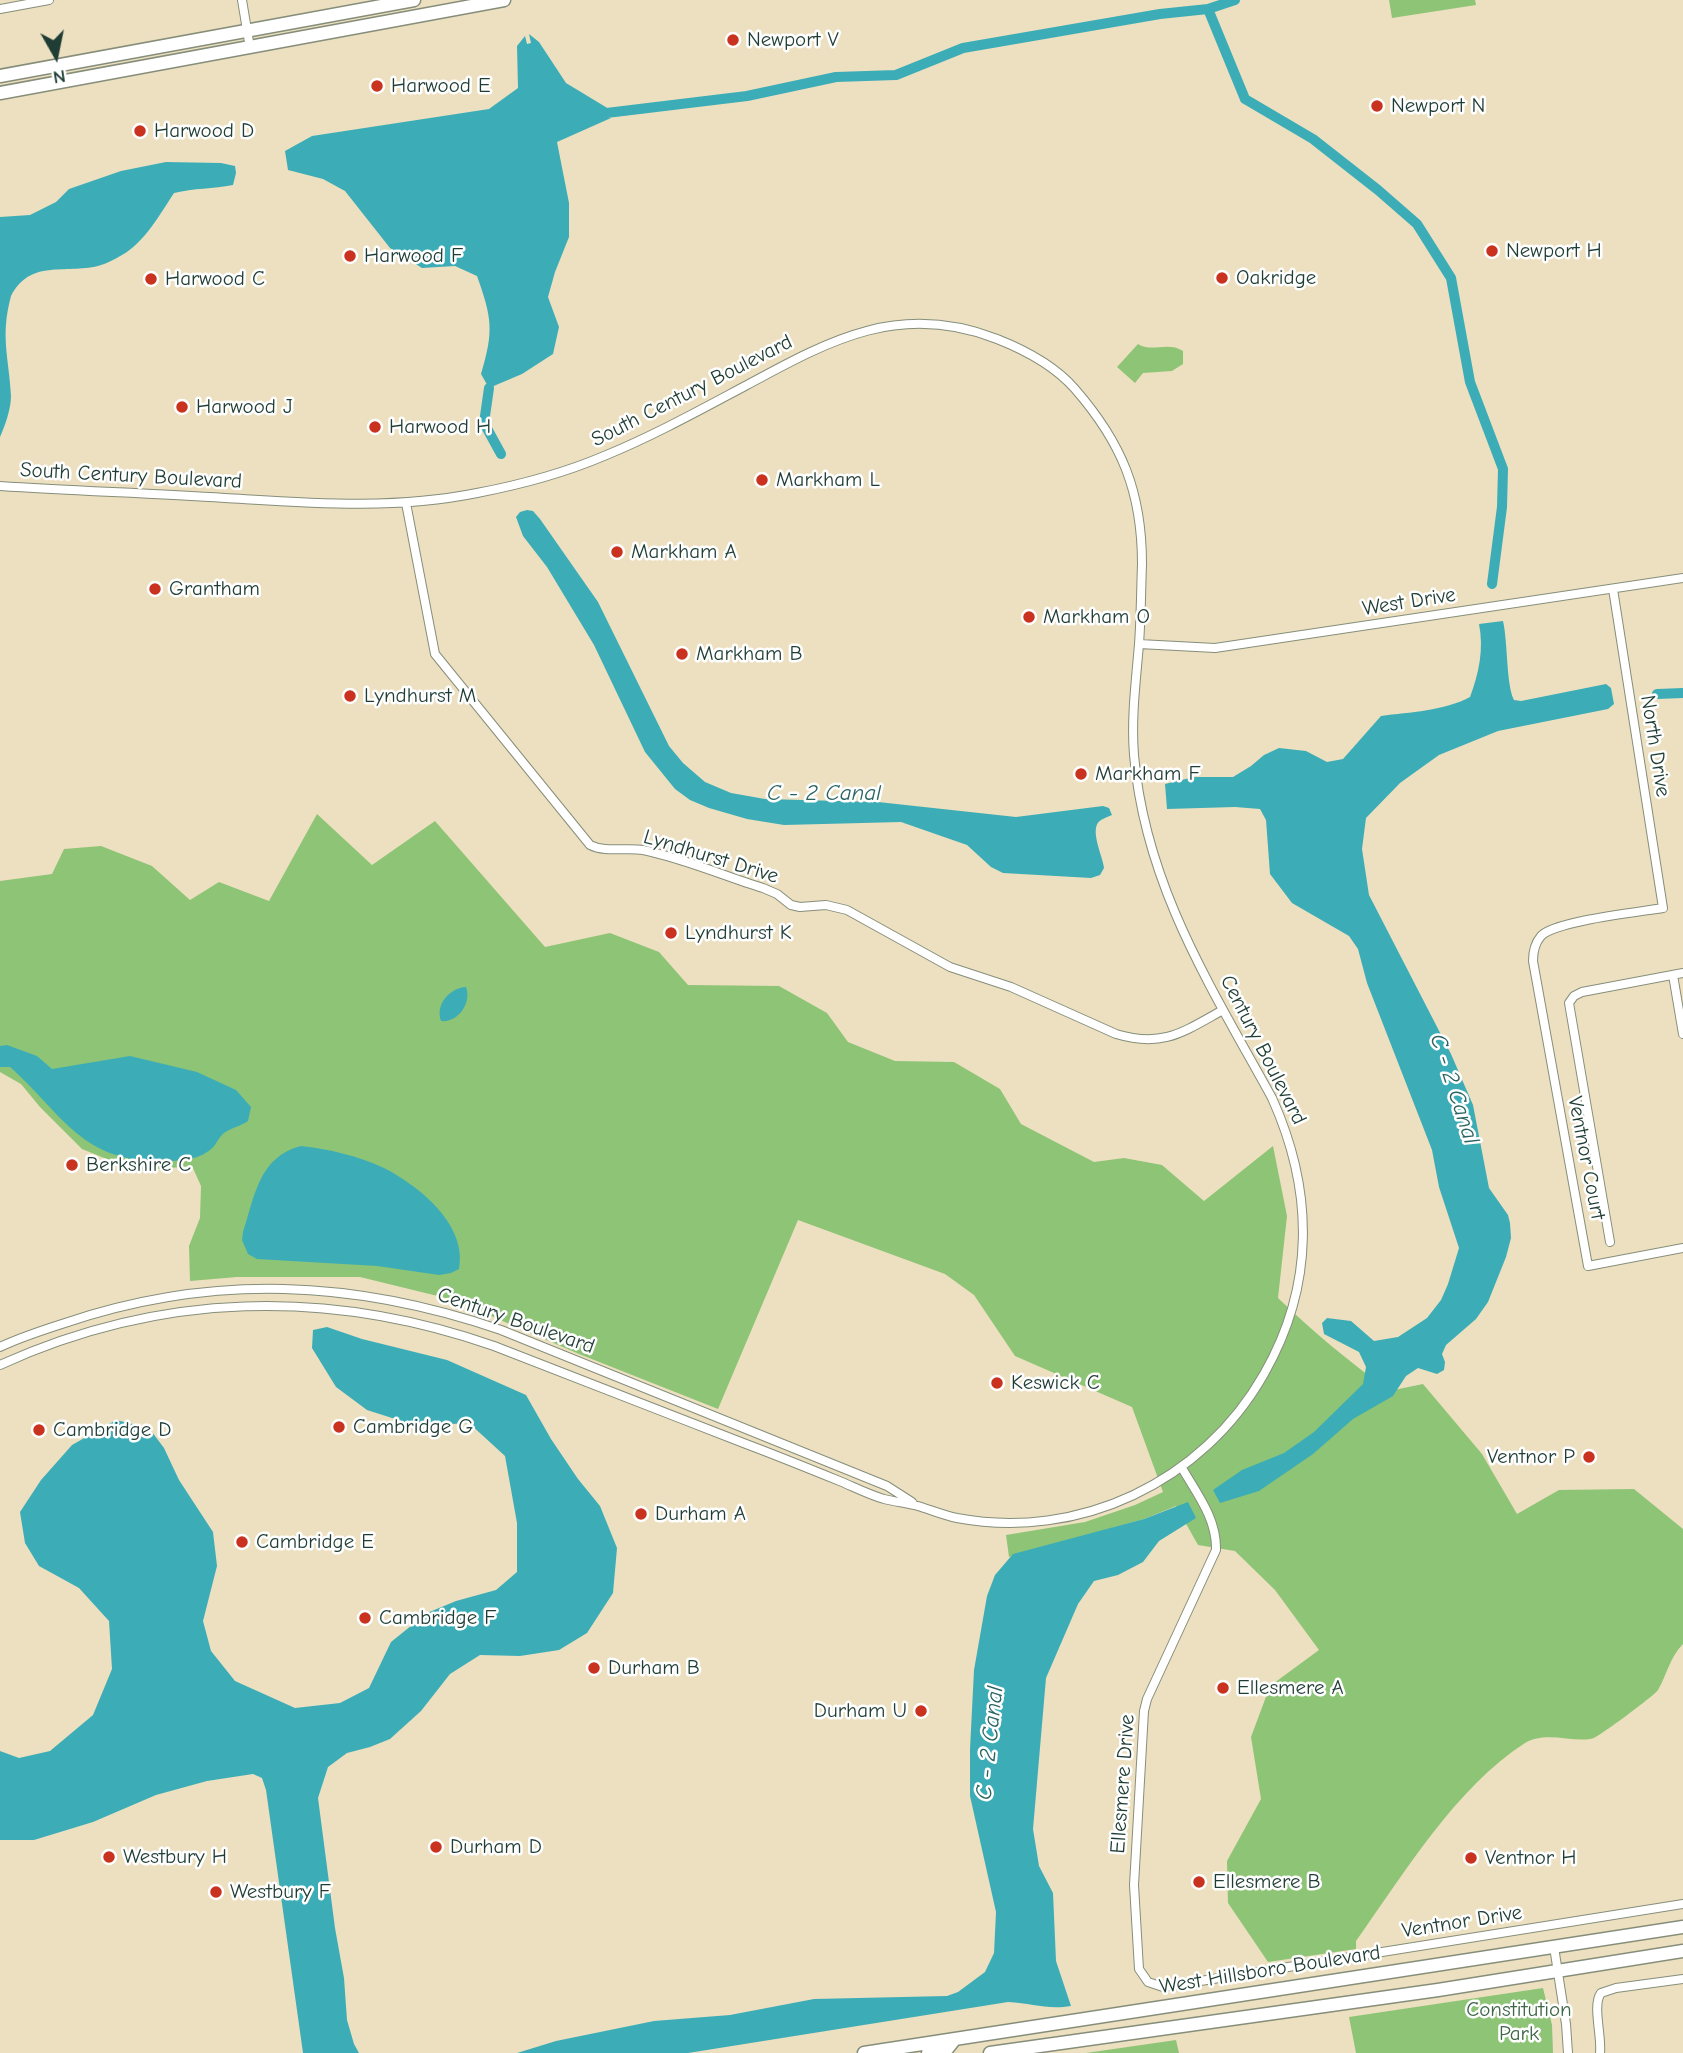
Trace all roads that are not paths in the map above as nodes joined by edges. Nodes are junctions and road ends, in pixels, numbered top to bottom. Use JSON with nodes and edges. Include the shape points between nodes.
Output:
{"nodes":[{"id":1,"x":49,"y":0,"type":"edge"},
{"id":2,"x":242,"y":0,"type":"edge"},
{"id":3,"x":414,"y":0,"type":"edge"},
{"id":4,"x":505,"y":0,"type":"edge"},
{"id":5,"x":0,"y":9,"type":"edge"},
{"id":6,"x":247,"y":32,"type":"junction"},
{"id":7,"x":250,"y":48,"type":"junction"},
{"id":8,"x":0,"y":76,"type":"edge"},
{"id":9,"x":0,"y":93,"type":"edge"},
{"id":10,"x":0,"y":486,"type":"edge"},
{"id":11,"x":406,"y":503,"type":"junction"},
{"id":12,"x":1139,"y":512,"type":"joint"},
{"id":13,"x":1683,"y":578,"type":"edge"},
{"id":14,"x":1613,"y":589,"type":"junction"},
{"id":15,"x":1139,"y":644,"type":"junction"},
{"id":16,"x":1533,"y":961,"type":"joint"},
{"id":17,"x":1683,"y":974,"type":"edge"},
{"id":18,"x":1673,"y":975,"type":"junction"},
{"id":19,"x":1223,"y":1010,"type":"junction"},
{"id":20,"x":1683,"y":1034,"type":"edge"},
{"id":21,"x":1610,"y":1241,"type":"dead end"},
{"id":22,"x":1683,"y":1248,"type":"edge"},
{"id":23,"x":0,"y":1347,"type":"edge"},
{"id":24,"x":0,"y":1365,"type":"edge"},
{"id":25,"x":1182,"y":1468,"type":"junction"},
{"id":26,"x":917,"y":1506,"type":"junction"},
{"id":27,"x":1683,"y":1904,"type":"edge"},
{"id":28,"x":1683,"y":1927,"type":"edge"},
{"id":29,"x":1554,"y":1947,"type":"junction"},
{"id":30,"x":1683,"y":1951,"type":"edge"},
{"id":31,"x":1557,"y":1971,"type":"junction"},
{"id":32,"x":1683,"y":1979,"type":"edge"},
{"id":33,"x":1163,"y":1987,"type":"joint"},
{"id":34,"x":955,"y":2039,"type":"junction"},
{"id":35,"x":863,"y":2053,"type":"edge"},
{"id":36,"x":928,"y":2053,"type":"edge"},
{"id":37,"x":990,"y":2053,"type":"edge"},
{"id":38,"x":1568,"y":2053,"type":"edge"},
{"id":39,"x":1600,"y":2053,"type":"edge"}],
"edges":[{"from":1,"to":5,"type":"street"},
{"from":2,"to":6,"type":"street"},
{"from":3,"to":6,"type":"main road"},
{"from":4,"to":7,"type":"main road"},
{"from":6,"to":7,"type":"street"},
{"from":6,"to":8,"type":"main road"},
{"from":7,"to":9,"type":"main road"},
{"from":10,"to":11,"type":"street","name":"South Century Boulevard","via":[[341,505]]},
{"from":11,"to":12,"type":"street","name":"South Century Boulevard","via":[[476,494],[603,457],[849,335],[885,326],[926,325],[969,331],[1010,344],[1070,384],[1117,447]]},
{"from":11,"to":19,"type":"street","name":"Lyndhurst Drive","via":[[435,654],[590,845],[654,853],[763,888],[791,905],[846,910],[950,967],[1011,987],[1133,1039],[1166,1038]]},
{"from":12,"to":15,"type":"street","name":"Century Boulevard"},
{"from":13,"to":14,"type":"street","name":"West Drive"},
{"from":14,"to":15,"type":"street","name":"West Drive","via":[[1215,648]]},
{"from":14,"to":16,"type":"street","name":"North Drive","via":[[1663,908],[1559,926],[1541,936]]},
{"from":15,"to":19,"type":"street","name":"Century Boulevard","via":[[1133,734],[1149,846],[1165,893]]},
{"from":16,"to":22,"type":"street","name":"Ventnor Court","via":[[1588,1266]]},
{"from":17,"to":18,"type":"street"},
{"from":18,"to":20,"type":"street"},
{"from":18,"to":21,"type":"street","via":[[1581,992],[1571,999],[1569,1009]]},
{"from":19,"to":25,"type":"street","name":"Century Boulevard","via":[[1284,1125],[1302,1199],[1303,1245],[1294,1304],[1270,1364],[1218,1436]]},
{"from":23,"to":26,"type":"street","name":"Century Boulevard","via":[[97,1312],[203,1291],[333,1291],[388,1299],[501,1330],[887,1486]]},
{"from":24,"to":26,"type":"street","name":"Century Boulevard","via":[[102,1328],[178,1311],[286,1305],[385,1315],[494,1346],[883,1499]]},
{"from":25,"to":26,"type":"street","name":"Century Boulevard","via":[[1115,1503],[1050,1520],[980,1521]]},
{"from":25,"to":33,"type":"street","name":"Ellesmere Drive","via":[[1217,1536],[1216,1550],[1144,1711],[1134,1885],[1139,1969],[1149,1982]]},
{"from":27,"to":33,"type":"street","name":"Ventnor Drive"},
{"from":28,"to":29,"type":"main road","name":"West Hillsboro Boulevard"},
{"from":29,"to":31,"type":"street"},
{"from":29,"to":34,"type":"main road","name":"West Hillsboro Boulevard"},
{"from":30,"to":31,"type":"main road","name":"West Hillsboro Boulevard"},
{"from":31,"to":37,"type":"main road","name":"West Hillsboro Boulevard"},
{"from":31,"to":38,"type":"street"},
{"from":32,"to":39,"type":"street","via":[[1601,1993],[1596,2003]]},
{"from":34,"to":35,"type":"main road","name":"West Hillsboro Boulevard"},
{"from":34,"to":36,"type":"main road","via":[[947,2049]]}]}
